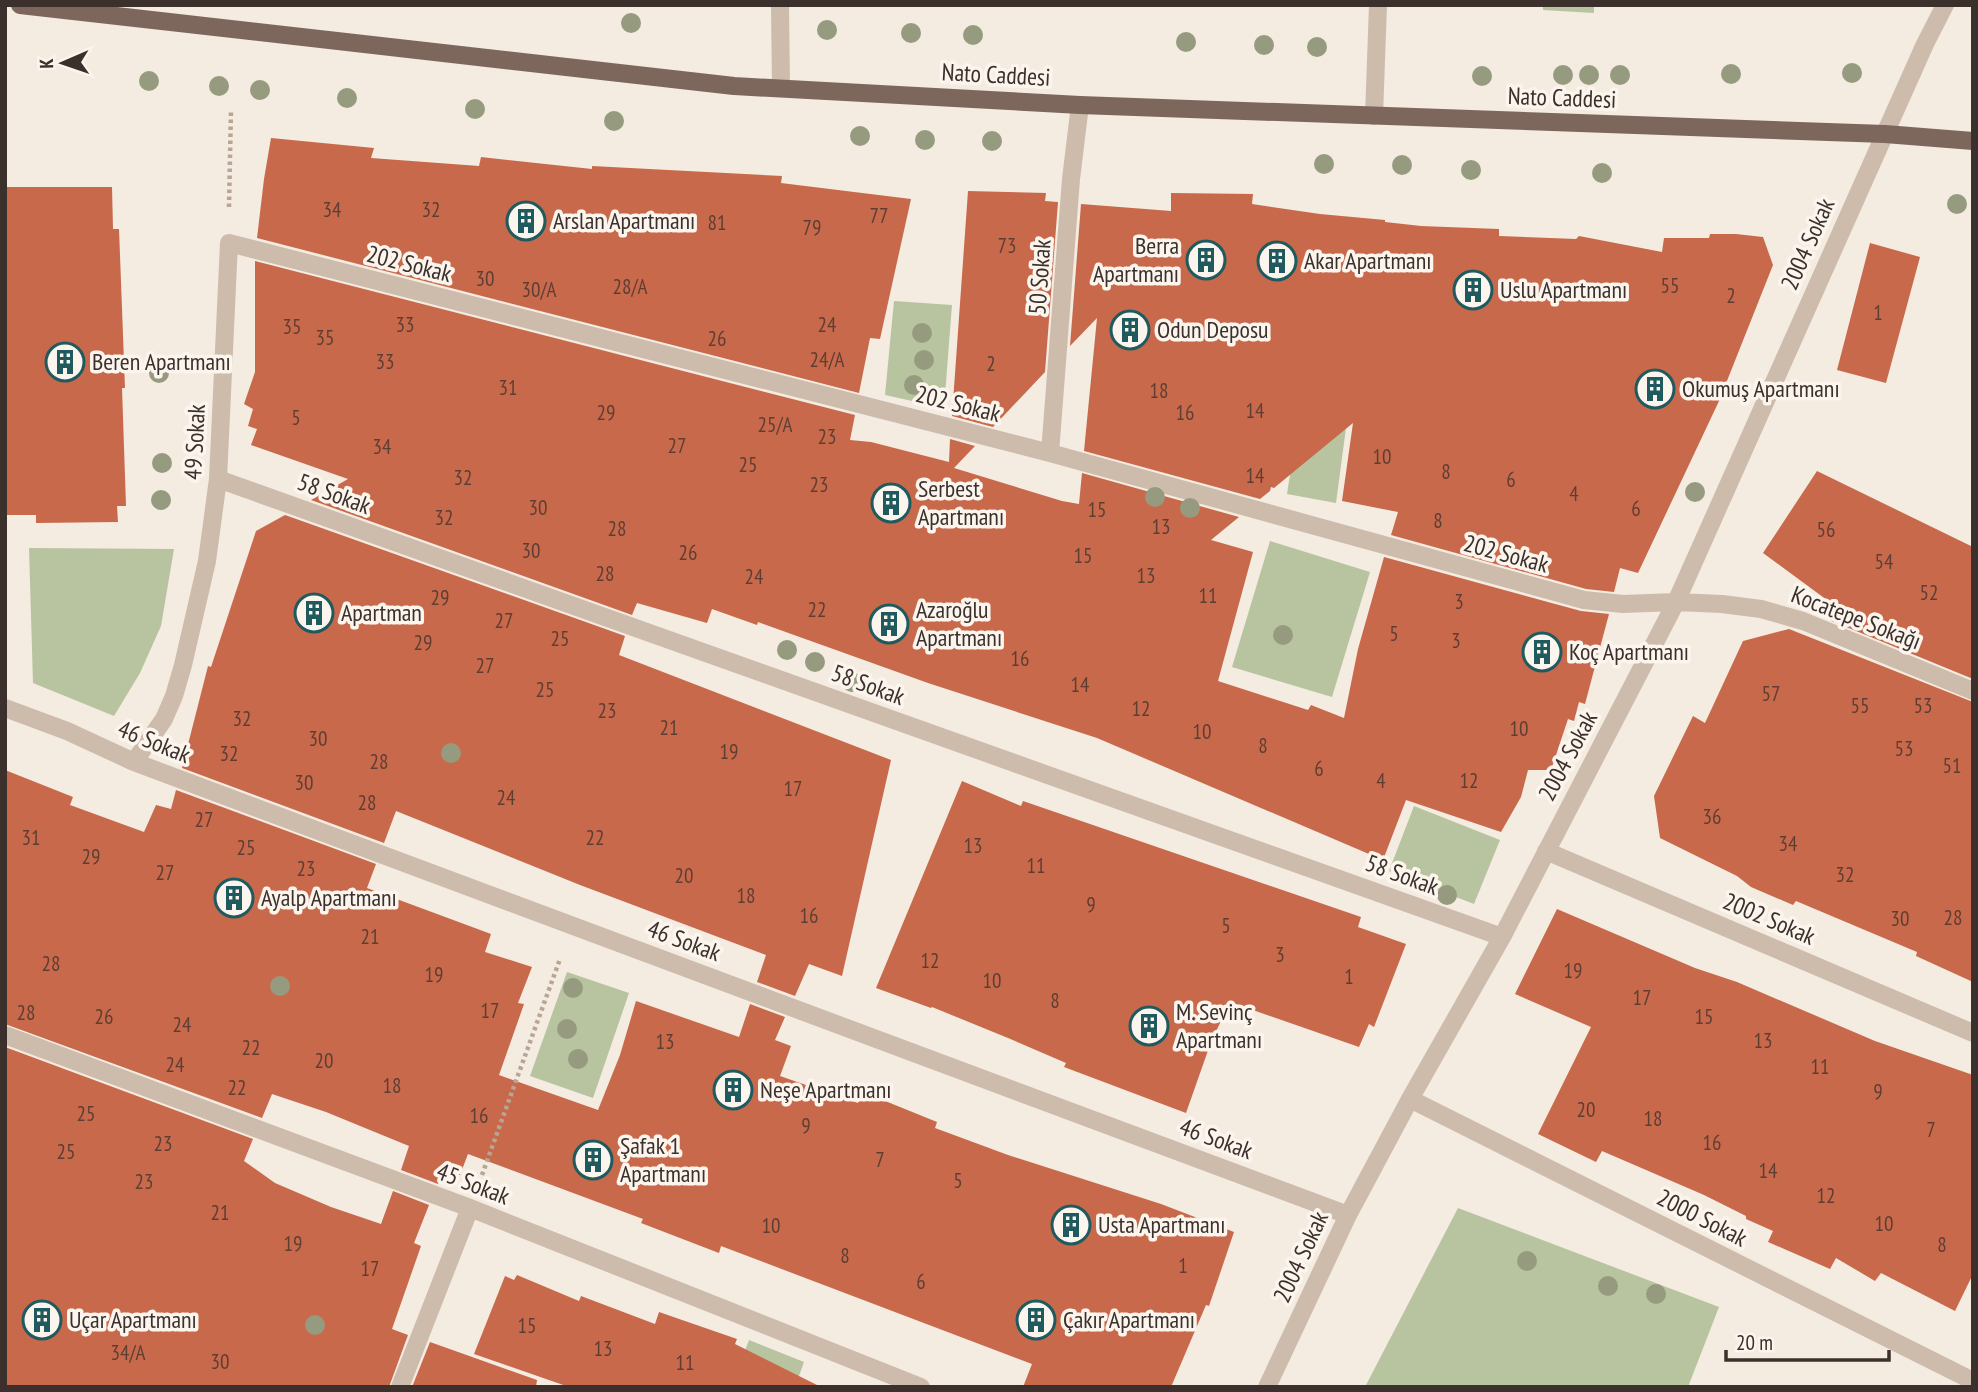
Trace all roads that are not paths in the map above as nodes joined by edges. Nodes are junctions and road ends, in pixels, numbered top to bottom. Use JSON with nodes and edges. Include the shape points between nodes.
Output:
{"nodes":[{"id":1,"x":20,"y":5,"type":"edge"},
{"id":2,"x":780,"y":5,"type":"edge"},
{"id":3,"x":1378,"y":5,"type":"edge"},
{"id":4,"x":1945,"y":5,"type":"edge"},
{"id":5,"x":781,"y":88,"type":"junction"},
{"id":6,"x":1080,"y":105,"type":"junction"},
{"id":7,"x":1374,"y":116,"type":"junction"},
{"id":8,"x":1885,"y":134,"type":"junction"},
{"id":9,"x":1973,"y":141,"type":"edge"},
{"id":10,"x":229,"y":243,"type":"joint"},
{"id":11,"x":1050,"y":453,"type":"junction"},
{"id":12,"x":218,"y":479,"type":"junction"},
{"id":13,"x":1676,"y":603,"type":"junction"},
{"id":14,"x":1973,"y":691,"type":"edge"},
{"id":15,"x":5,"y":708,"type":"edge"},
{"id":16,"x":134,"y":762,"type":"junction"},
{"id":17,"x":1545,"y":851,"type":"junction"},
{"id":18,"x":1502,"y":937,"type":"junction"},
{"id":19,"x":1973,"y":1033,"type":"edge"},
{"id":20,"x":5,"y":1035,"type":"edge"},
{"id":21,"x":1410,"y":1099,"type":"junction"},
{"id":22,"x":470,"y":1208,"type":"junction"},
{"id":23,"x":1348,"y":1215,"type":"junction"},
{"id":24,"x":1973,"y":1381,"type":"edge"},
{"id":25,"x":400,"y":1387,"type":"edge"},
{"id":26,"x":921,"y":1387,"type":"edge"},
{"id":27,"x":1267,"y":1387,"type":"edge"},
{"id":28,"x":1970,"y":1387,"type":"edge"}],
"edges":[{"from":1,"to":5,"type":"main road","name":"Nato Caddesi"},
{"from":2,"to":5,"type":"street"},
{"from":3,"to":7,"type":"street"},
{"from":4,"to":8,"type":"street","name":"2004 Sokak"},
{"from":5,"to":6,"type":"main road","name":"Nato Caddesi"},
{"from":6,"to":7,"type":"main road","name":"Nato Caddesi"},
{"from":6,"to":11,"type":"street","name":"50 Sokak"},
{"from":7,"to":8,"type":"main road","name":"Nato Caddesi"},
{"from":8,"to":9,"type":"main road","name":"Nato Caddesi"},
{"from":8,"to":13,"type":"street","name":"2004 Sokak"},
{"from":10,"to":11,"type":"street","name":"202 Sokak"},
{"from":10,"to":12,"type":"street","name":"49 Sokak"},
{"from":11,"to":13,"type":"street","name":"202 Sokak","via":[[1584,600]]},
{"from":12,"to":16,"type":"street","name":"49 Sokak","via":[[207,561],[174,696]]},
{"from":12,"to":18,"type":"street","name":"58 Sokak"},
{"from":13,"to":14,"type":"street","name":"Kocatepe Sokağı","via":[[1761,609],[1803,621]]},
{"from":13,"to":17,"type":"street","name":"2004 Sokak"},
{"from":15,"to":16,"type":"street","name":"46 Sokak"},
{"from":16,"to":23,"type":"street","name":"46 Sokak"},
{"from":17,"to":18,"type":"street","name":"2004 Sokak"},
{"from":17,"to":19,"type":"street","name":"2002 Sokak"},
{"from":18,"to":21,"type":"street","name":"2004 Sokak"},
{"from":20,"to":22,"type":"street","name":"45 Sokak"},
{"from":21,"to":23,"type":"street","name":"2004 Sokak"},
{"from":21,"to":24,"type":"street","name":"2000 Sokak"},
{"from":22,"to":25,"type":"street"},
{"from":22,"to":26,"type":"street","name":"45 Sokak"},
{"from":23,"to":27,"type":"street","name":"2004 Sokak"},
{"from":24,"to":28,"type":"street"}]}
